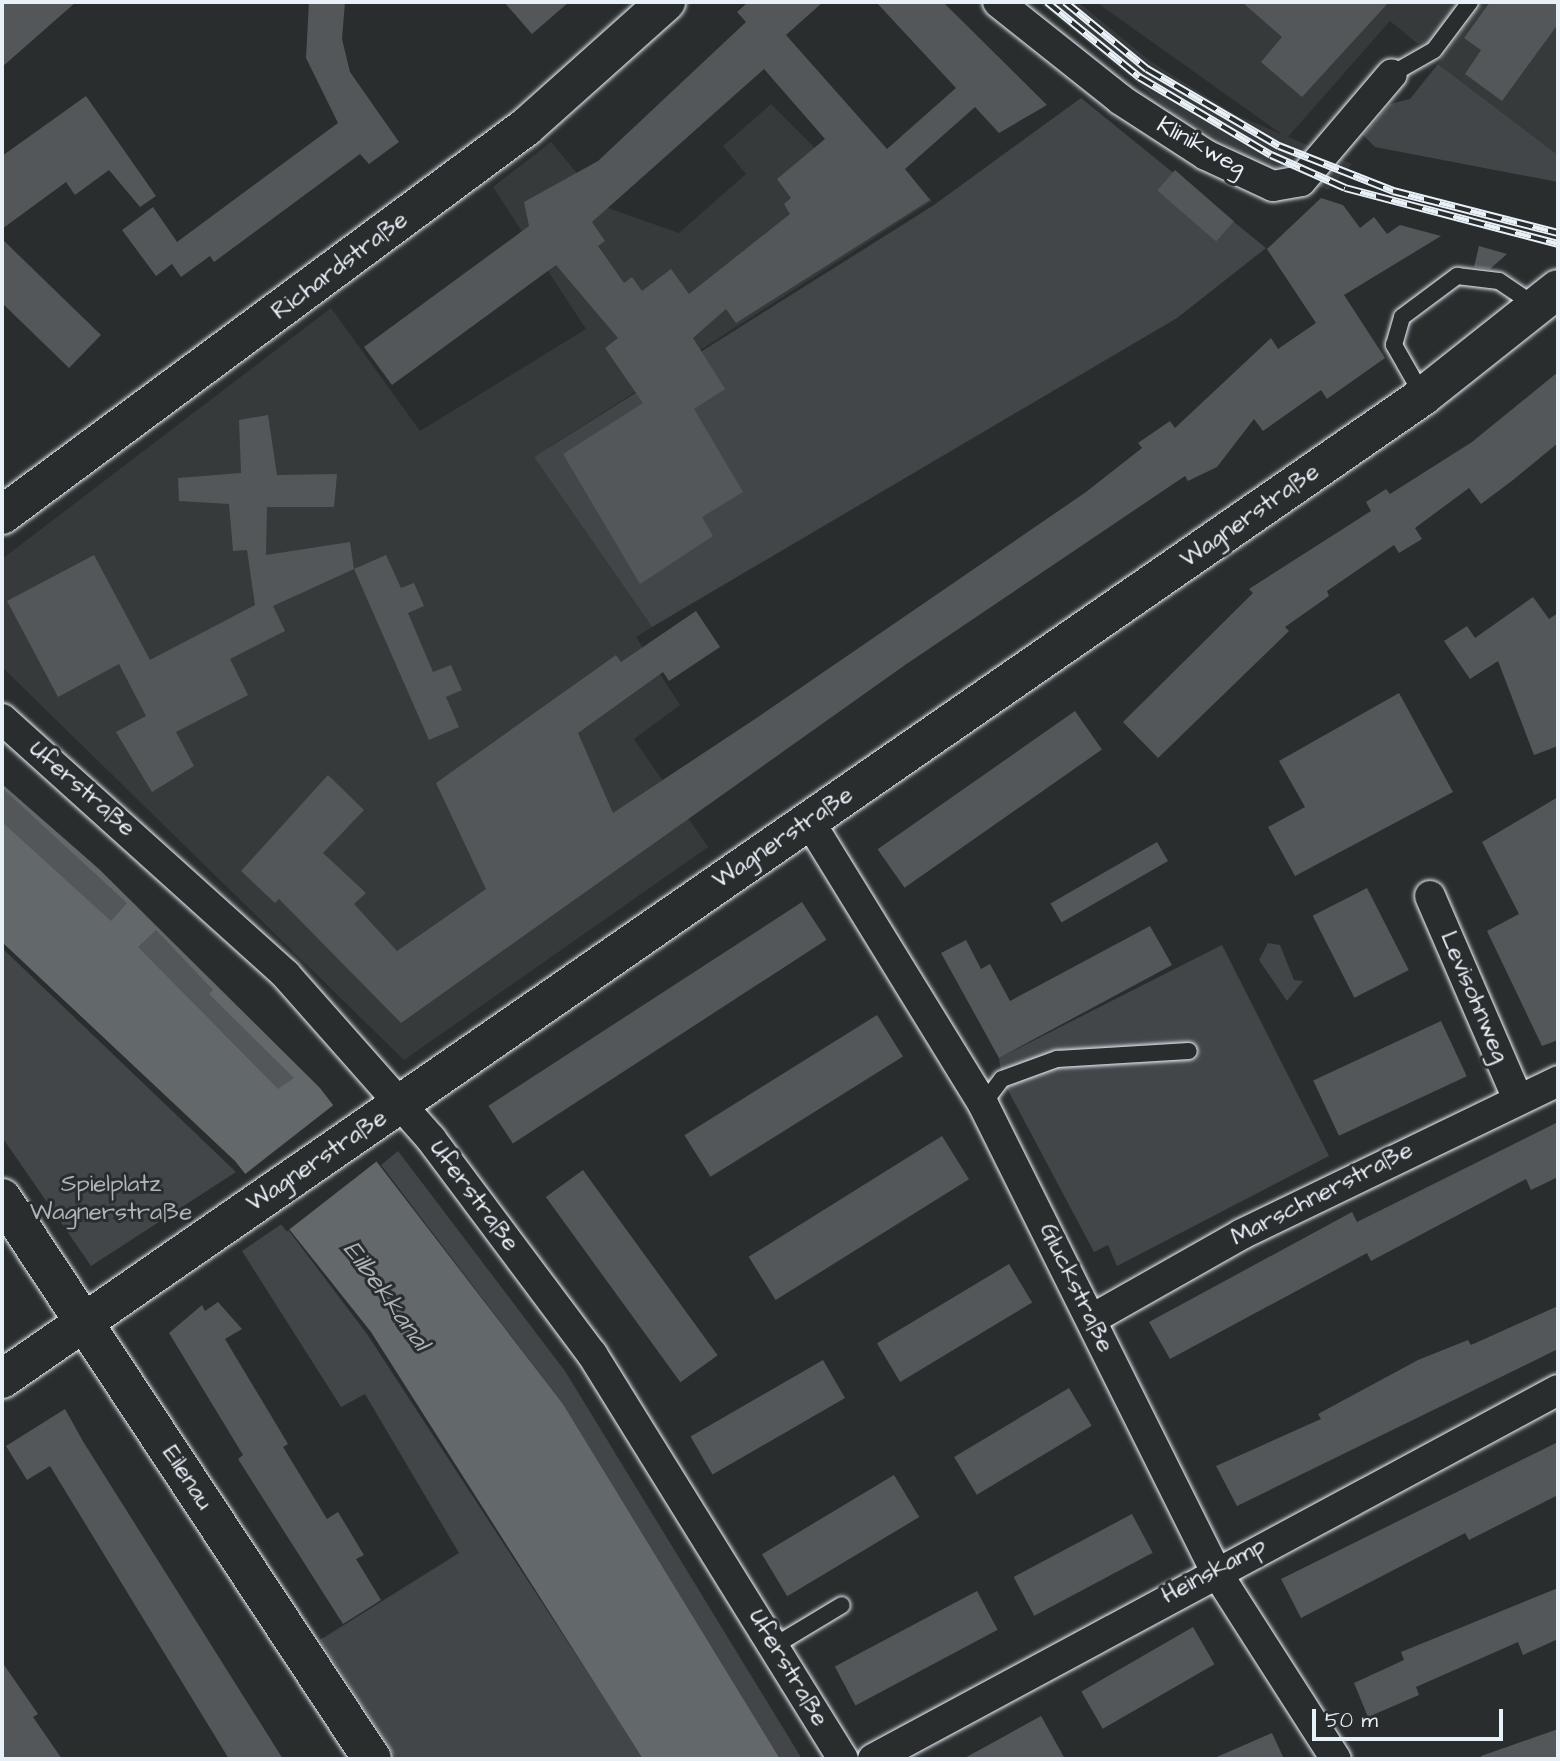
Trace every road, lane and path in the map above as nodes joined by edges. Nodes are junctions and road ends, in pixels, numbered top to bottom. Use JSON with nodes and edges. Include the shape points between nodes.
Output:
{"nodes":[{"id":1,"x":666,"y":2,"type":"edge"},
{"id":2,"x":998,"y":2,"type":"edge"},
{"id":3,"x":1470,"y":2,"type":"edge"},
{"id":4,"x":1392,"y":74,"type":"joint"},
{"id":5,"x":1548,"y":298,"type":"edge"},
{"id":6,"x":1423,"y":396,"type":"junction"},
{"id":7,"x":2,"y":514,"type":"edge"},
{"id":8,"x":2,"y":719,"type":"edge"},
{"id":9,"x":809,"y":821,"type":"junction"},
{"id":10,"x":1430,"y":896,"type":"dead end"},
{"id":11,"x":1189,"y":1051,"type":"dead end"},
{"id":12,"x":1558,"y":1081,"type":"edge"},
{"id":13,"x":1518,"y":1099,"type":"junction"},
{"id":14,"x":401,"y":1104,"type":"junction"},
{"id":15,"x":983,"y":1104,"type":"junction"},
{"id":16,"x":2,"y":1198,"type":"edge"},
{"id":17,"x":1092,"y":1319,"type":"junction"},
{"id":18,"x":84,"y":1322,"type":"junction"},
{"id":19,"x":2,"y":1379,"type":"edge"},
{"id":20,"x":1558,"y":1390,"type":"edge"},
{"id":21,"x":1215,"y":1570,"type":"junction"},
{"id":22,"x":842,"y":1605,"type":"dead end"},
{"id":23,"x":774,"y":1646,"type":"junction"},
{"id":24,"x":372,"y":1759,"type":"edge"},
{"id":25,"x":844,"y":1759,"type":"edge"},
{"id":26,"x":873,"y":1759,"type":"edge"},
{"id":27,"x":1336,"y":1759,"type":"edge"}],
"edges":[{"from":1,"to":7,"type":"main road","name":"Richardstraße","via":[[526,127]]},
{"from":2,"to":4,"type":"street","name":"Klinikweg","via":[[1121,100],[1206,155],[1273,186],[1301,181]]},
{"from":3,"to":4,"type":"lane","via":[[1434,51]]},
{"from":5,"to":6,"type":"main road","name":"Wagnerstraße"},
{"from":5,"to":6,"type":"lane","via":[[1499,281],[1457,276],[1402,317],[1394,345]]},
{"from":6,"to":9,"type":"main road","name":"Wagnerstraße"},
{"from":8,"to":14,"type":"street","name":"Uferstraße","via":[[286,975]]},
{"from":9,"to":14,"type":"main road","name":"Wagnerstraße"},
{"from":9,"to":15,"type":"street","name":"Gluckstraße"},
{"from":10,"to":13,"type":"street","name":"Levisohnweg"},
{"from":11,"to":15,"type":"lane","via":[[1057,1059],[1002,1079]]},
{"from":12,"to":13,"type":"street","name":"Marschnerstraße"},
{"from":13,"to":17,"type":"street","name":"Marschnerstraße","via":[[1242,1234]]},
{"from":14,"to":18,"type":"main road","name":"Wagnerstraße"},
{"from":14,"to":23,"type":"street","name":"Uferstraße","via":[[592,1354]]},
{"from":15,"to":17,"type":"street","name":"Gluckstraße"},
{"from":16,"to":18,"type":"main road","name":"Eilenau"},
{"from":17,"to":21,"type":"street","name":"Gluckstraße"},
{"from":18,"to":19,"type":"main road","name":"Wagnerstraße"},
{"from":18,"to":24,"type":"main road","name":"Eilenau"},
{"from":20,"to":21,"type":"street","name":"Heinskamp"},
{"from":21,"to":26,"type":"street","name":"Heinskamp"},
{"from":21,"to":27,"type":"street","name":"Gluckstraße"},
{"from":22,"to":23,"type":"lane"},
{"from":23,"to":25,"type":"street","name":"Uferstraße"}]}
